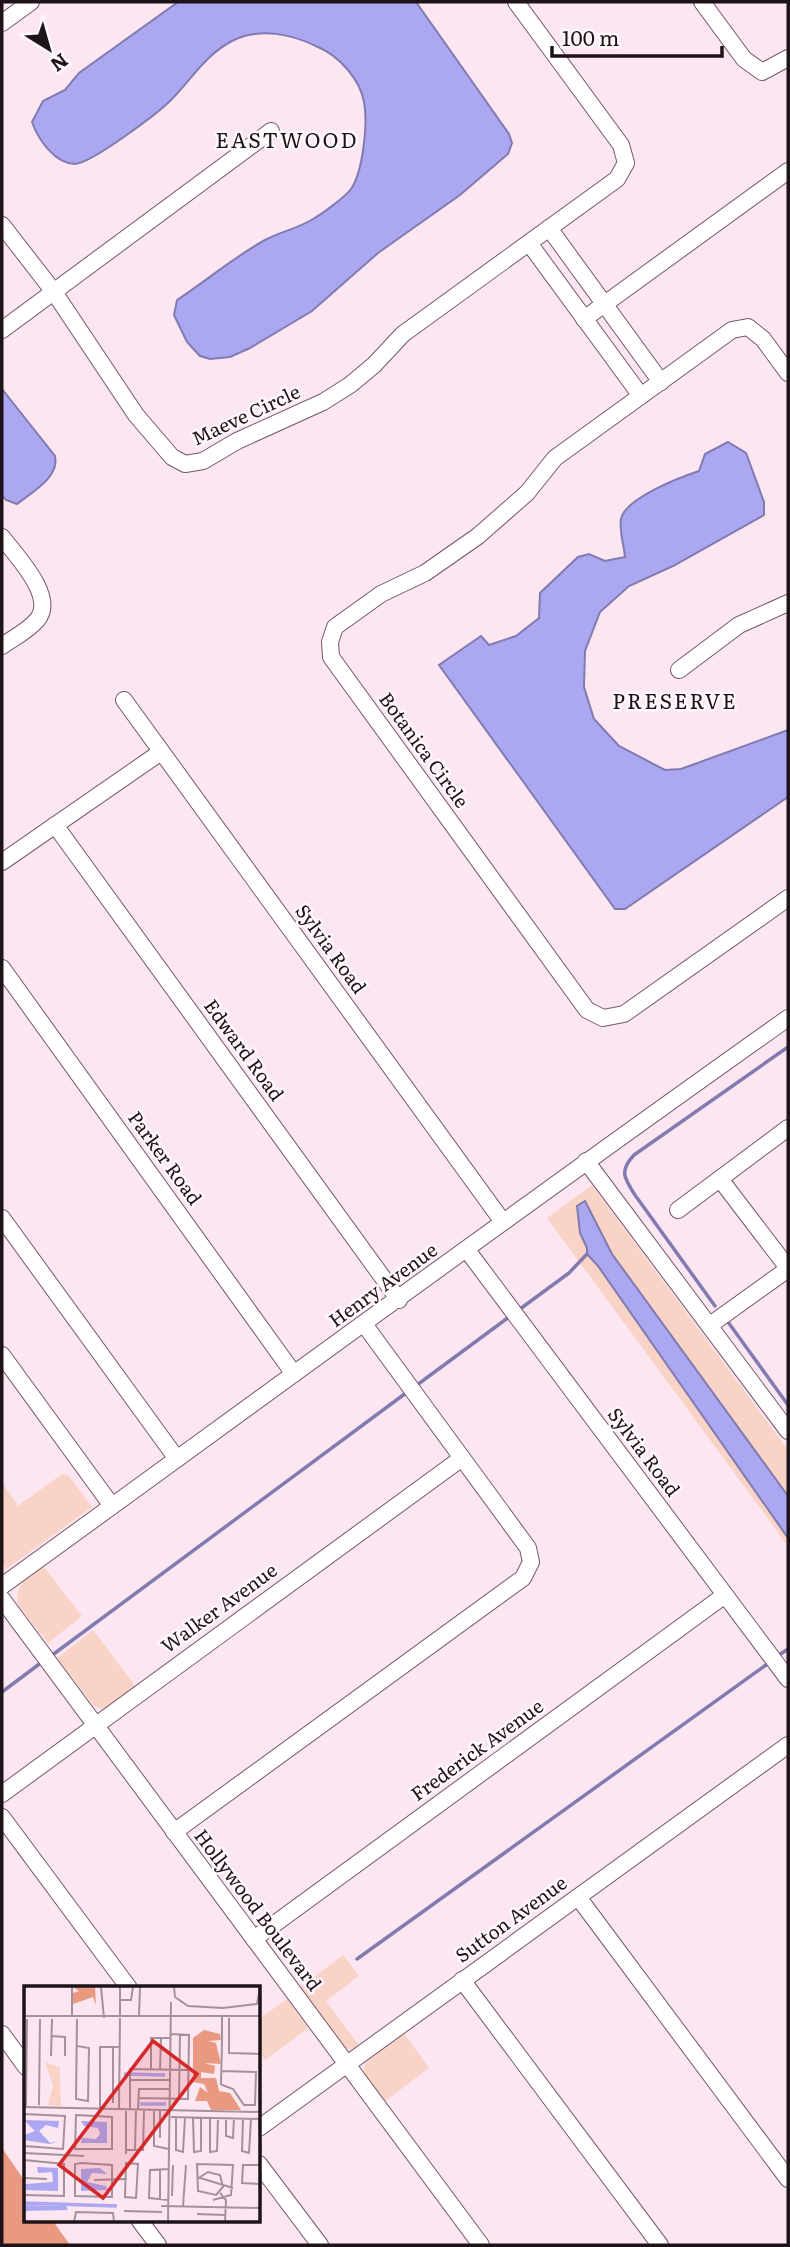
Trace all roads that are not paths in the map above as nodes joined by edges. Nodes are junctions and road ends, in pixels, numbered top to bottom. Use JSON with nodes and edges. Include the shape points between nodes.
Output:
{"nodes":[{"id":1,"x":31,"y":2,"type":"edge"},
{"id":2,"x":516,"y":2,"type":"edge"},
{"id":3,"x":702,"y":2,"type":"edge"},
{"id":4,"x":2,"y":23,"type":"edge"},
{"id":5,"x":788,"y":58,"type":"edge"},
{"id":6,"x":271,"y":131,"type":"dead end"},
{"id":7,"x":788,"y":171,"type":"edge"},
{"id":8,"x":2,"y":225,"type":"edge"},
{"id":9,"x":549,"y":228,"type":"junction"},
{"id":10,"x":529,"y":243,"type":"junction"},
{"id":11,"x":579,"y":270,"type":"junction"},
{"id":12,"x":559,"y":284,"type":"junction"},
{"id":13,"x":54,"y":292,"type":"junction"},
{"id":14,"x":603,"y":305,"type":"junction"},
{"id":15,"x":584,"y":319,"type":"junction"},
{"id":16,"x":2,"y":330,"type":"edge"},
{"id":17,"x":633,"y":345,"type":"junction"},
{"id":18,"x":614,"y":359,"type":"junction"},
{"id":19,"x":788,"y":373,"type":"edge"},
{"id":20,"x":661,"y":382,"type":"junction"},
{"id":21,"x":641,"y":396,"type":"junction"},
{"id":22,"x":2,"y":537,"type":"edge"},
{"id":23,"x":788,"y":603,"type":"edge"},
{"id":24,"x":2,"y":646,"type":"edge"},
{"id":25,"x":679,"y":670,"type":"dead end"},
{"id":26,"x":124,"y":701,"type":"dead end"},
{"id":27,"x":161,"y":752,"type":"junction"},
{"id":28,"x":55,"y":825,"type":"junction"},
{"id":29,"x":2,"y":862,"type":"edge"},
{"id":30,"x":788,"y":898,"type":"edge"},
{"id":31,"x":2,"y":968,"type":"edge"},
{"id":32,"x":788,"y":1018,"type":"edge"},
{"id":33,"x":788,"y":1128,"type":"edge"},
{"id":34,"x":586,"y":1161,"type":"junction"},
{"id":35,"x":720,"y":1179,"type":"junction"},
{"id":36,"x":678,"y":1210,"type":"dead end"},
{"id":37,"x":2,"y":1218,"type":"edge"},
{"id":38,"x":503,"y":1222,"type":"junction"},
{"id":39,"x":467,"y":1250,"type":"junction"},
{"id":40,"x":787,"y":1264,"type":"edge"},
{"id":41,"x":399,"y":1300,"type":"junction"},
{"id":42,"x":365,"y":1324,"type":"junction"},
{"id":43,"x":710,"y":1325,"type":"junction"},
{"id":44,"x":2,"y":1355,"type":"edge"},
{"id":45,"x":294,"y":1374,"type":"junction"},
{"id":46,"x":788,"y":1431,"type":"edge"},
{"id":47,"x":462,"y":1458,"type":"junction"},
{"id":48,"x":177,"y":1459,"type":"junction"},
{"id":49,"x":112,"y":1506,"type":"junction"},
{"id":50,"x":2,"y":1586,"type":"edge"},
{"id":51,"x":725,"y":1595,"type":"junction"},
{"id":52,"x":2,"y":1599,"type":"edge"},
{"id":53,"x":788,"y":1679,"type":"edge"},
{"id":54,"x":95,"y":1724,"type":"junction"},
{"id":55,"x":788,"y":1745,"type":"edge"},
{"id":56,"x":2,"y":1794,"type":"edge"},
{"id":57,"x":2,"y":1817,"type":"edge"},
{"id":58,"x":174,"y":1832,"type":"junction"},
{"id":59,"x":578,"y":1897,"type":"junction"},
{"id":60,"x":254,"y":1939,"type":"junction"},
{"id":61,"x":462,"y":1980,"type":"junction"},
{"id":62,"x":128,"y":1986,"type":"edge"},
{"id":63,"x":2,"y":2034,"type":"edge"},
{"id":64,"x":24,"y":2064,"type":"edge"},
{"id":65,"x":347,"y":2065,"type":"junction"},
{"id":66,"x":261,"y":2127,"type":"edge"},
{"id":67,"x":261,"y":2167,"type":"edge"},
{"id":68,"x":788,"y":2179,"type":"edge"},
{"id":69,"x":141,"y":2222,"type":"edge"},
{"id":70,"x":158,"y":2245,"type":"edge"},
{"id":71,"x":320,"y":2245,"type":"edge"},
{"id":72,"x":481,"y":2245,"type":"edge"},
{"id":73,"x":660,"y":2245,"type":"edge"}],
"edges":[{"from":1,"to":4,"type":"street"},
{"from":2,"to":9,"type":"street","name":"Maeve Circle","via":[[621,145],[625,163],[617,178]]},
{"from":3,"to":5,"type":"street","via":[[744,59],[762,72]]},
{"from":6,"to":13,"type":"street"},
{"from":7,"to":14,"type":"street"},
{"from":8,"to":13,"type":"street","name":"Maeve Circle"},
{"from":9,"to":10,"type":"street","name":"Maeve Circle"},
{"from":9,"to":11,"type":"street"},
{"from":10,"to":12,"type":"street"},
{"from":10,"to":13,"type":"street","name":"Maeve Circle","via":[[403,334],[341,391],[203,461],[185,464],[172,457],[136,415]]},
{"from":11,"to":12,"type":"street"},
{"from":11,"to":14,"type":"street"},
{"from":12,"to":15,"type":"street"},
{"from":13,"to":16,"type":"street"},
{"from":14,"to":15,"type":"street"},
{"from":14,"to":17,"type":"street"},
{"from":15,"to":18,"type":"street"},
{"from":17,"to":18,"type":"street"},
{"from":17,"to":20,"type":"street"},
{"from":18,"to":21,"type":"street"},
{"from":19,"to":20,"type":"street","name":"Botanica Circle","via":[[748,327],[732,330]]},
{"from":20,"to":21,"type":"street","name":"Botanica Circle"},
{"from":21,"to":30,"type":"street","name":"Botanica Circle","via":[[555,458],[527,493],[478,536],[335,627],[331,657],[587,1010],[603,1018],[624,1014]]},
{"from":22,"to":24,"type":"street","via":[[39,587],[43,608],[37,620]]},
{"from":23,"to":25,"type":"street","via":[[739,625]]},
{"from":26,"to":27,"type":"street","name":"Sylvia Road"},
{"from":27,"to":28,"type":"street"},
{"from":27,"to":38,"type":"street","name":"Sylvia Road"},
{"from":28,"to":29,"type":"street"},
{"from":28,"to":41,"type":"street","name":"Edward Road"},
{"from":31,"to":45,"type":"street","name":"Parker Road"},
{"from":32,"to":34,"type":"street","name":"Henry Avenue"},
{"from":33,"to":35,"type":"street"},
{"from":34,"to":38,"type":"street","name":"Henry Avenue"},
{"from":34,"to":43,"type":"street"},
{"from":35,"to":36,"type":"street"},
{"from":35,"to":40,"type":"street"},
{"from":37,"to":48,"type":"street"},
{"from":38,"to":39,"type":"street","name":"Henry Avenue"},
{"from":39,"to":41,"type":"street","name":"Henry Avenue"},
{"from":39,"to":51,"type":"street","name":"Sylvia Road"},
{"from":40,"to":43,"type":"street"},
{"from":41,"to":42,"type":"street","name":"Henry Avenue"},
{"from":42,"to":45,"type":"street","name":"Henry Avenue"},
{"from":42,"to":47,"type":"street"},
{"from":43,"to":46,"type":"street"},
{"from":44,"to":49,"type":"street"},
{"from":45,"to":48,"type":"street","name":"Henry Avenue"},
{"from":47,"to":54,"type":"street","name":"Walker Avenue"},
{"from":47,"to":58,"type":"street","via":[[528,1548],[531,1562],[523,1577]]},
{"from":48,"to":49,"type":"street","name":"Henry Avenue"},
{"from":49,"to":50,"type":"street","name":"Henry Avenue"},
{"from":51,"to":53,"type":"street","name":"Sylvia Road"},
{"from":51,"to":60,"type":"street","name":"Frederick Avenue"},
{"from":52,"to":54,"type":"street","name":"Hollywood Boulevard"},
{"from":54,"to":56,"type":"street","name":"Walker Avenue"},
{"from":54,"to":58,"type":"street","name":"Hollywood Boulevard"},
{"from":55,"to":59,"type":"street","name":"Sutton Avenue"},
{"from":57,"to":62,"type":"street"},
{"from":58,"to":60,"type":"street","name":"Hollywood Boulevard"},
{"from":59,"to":61,"type":"street","name":"Sutton Avenue"},
{"from":59,"to":68,"type":"street"},
{"from":60,"to":65,"type":"street","name":"Hollywood Boulevard"},
{"from":61,"to":65,"type":"street","name":"Sutton Avenue"},
{"from":61,"to":73,"type":"street"},
{"from":63,"to":64,"type":"street"},
{"from":65,"to":66,"type":"street","name":"Sutton Avenue"},
{"from":65,"to":72,"type":"street","name":"Hollywood Boulevard"},
{"from":67,"to":71,"type":"street"},
{"from":69,"to":70,"type":"street"}]}
